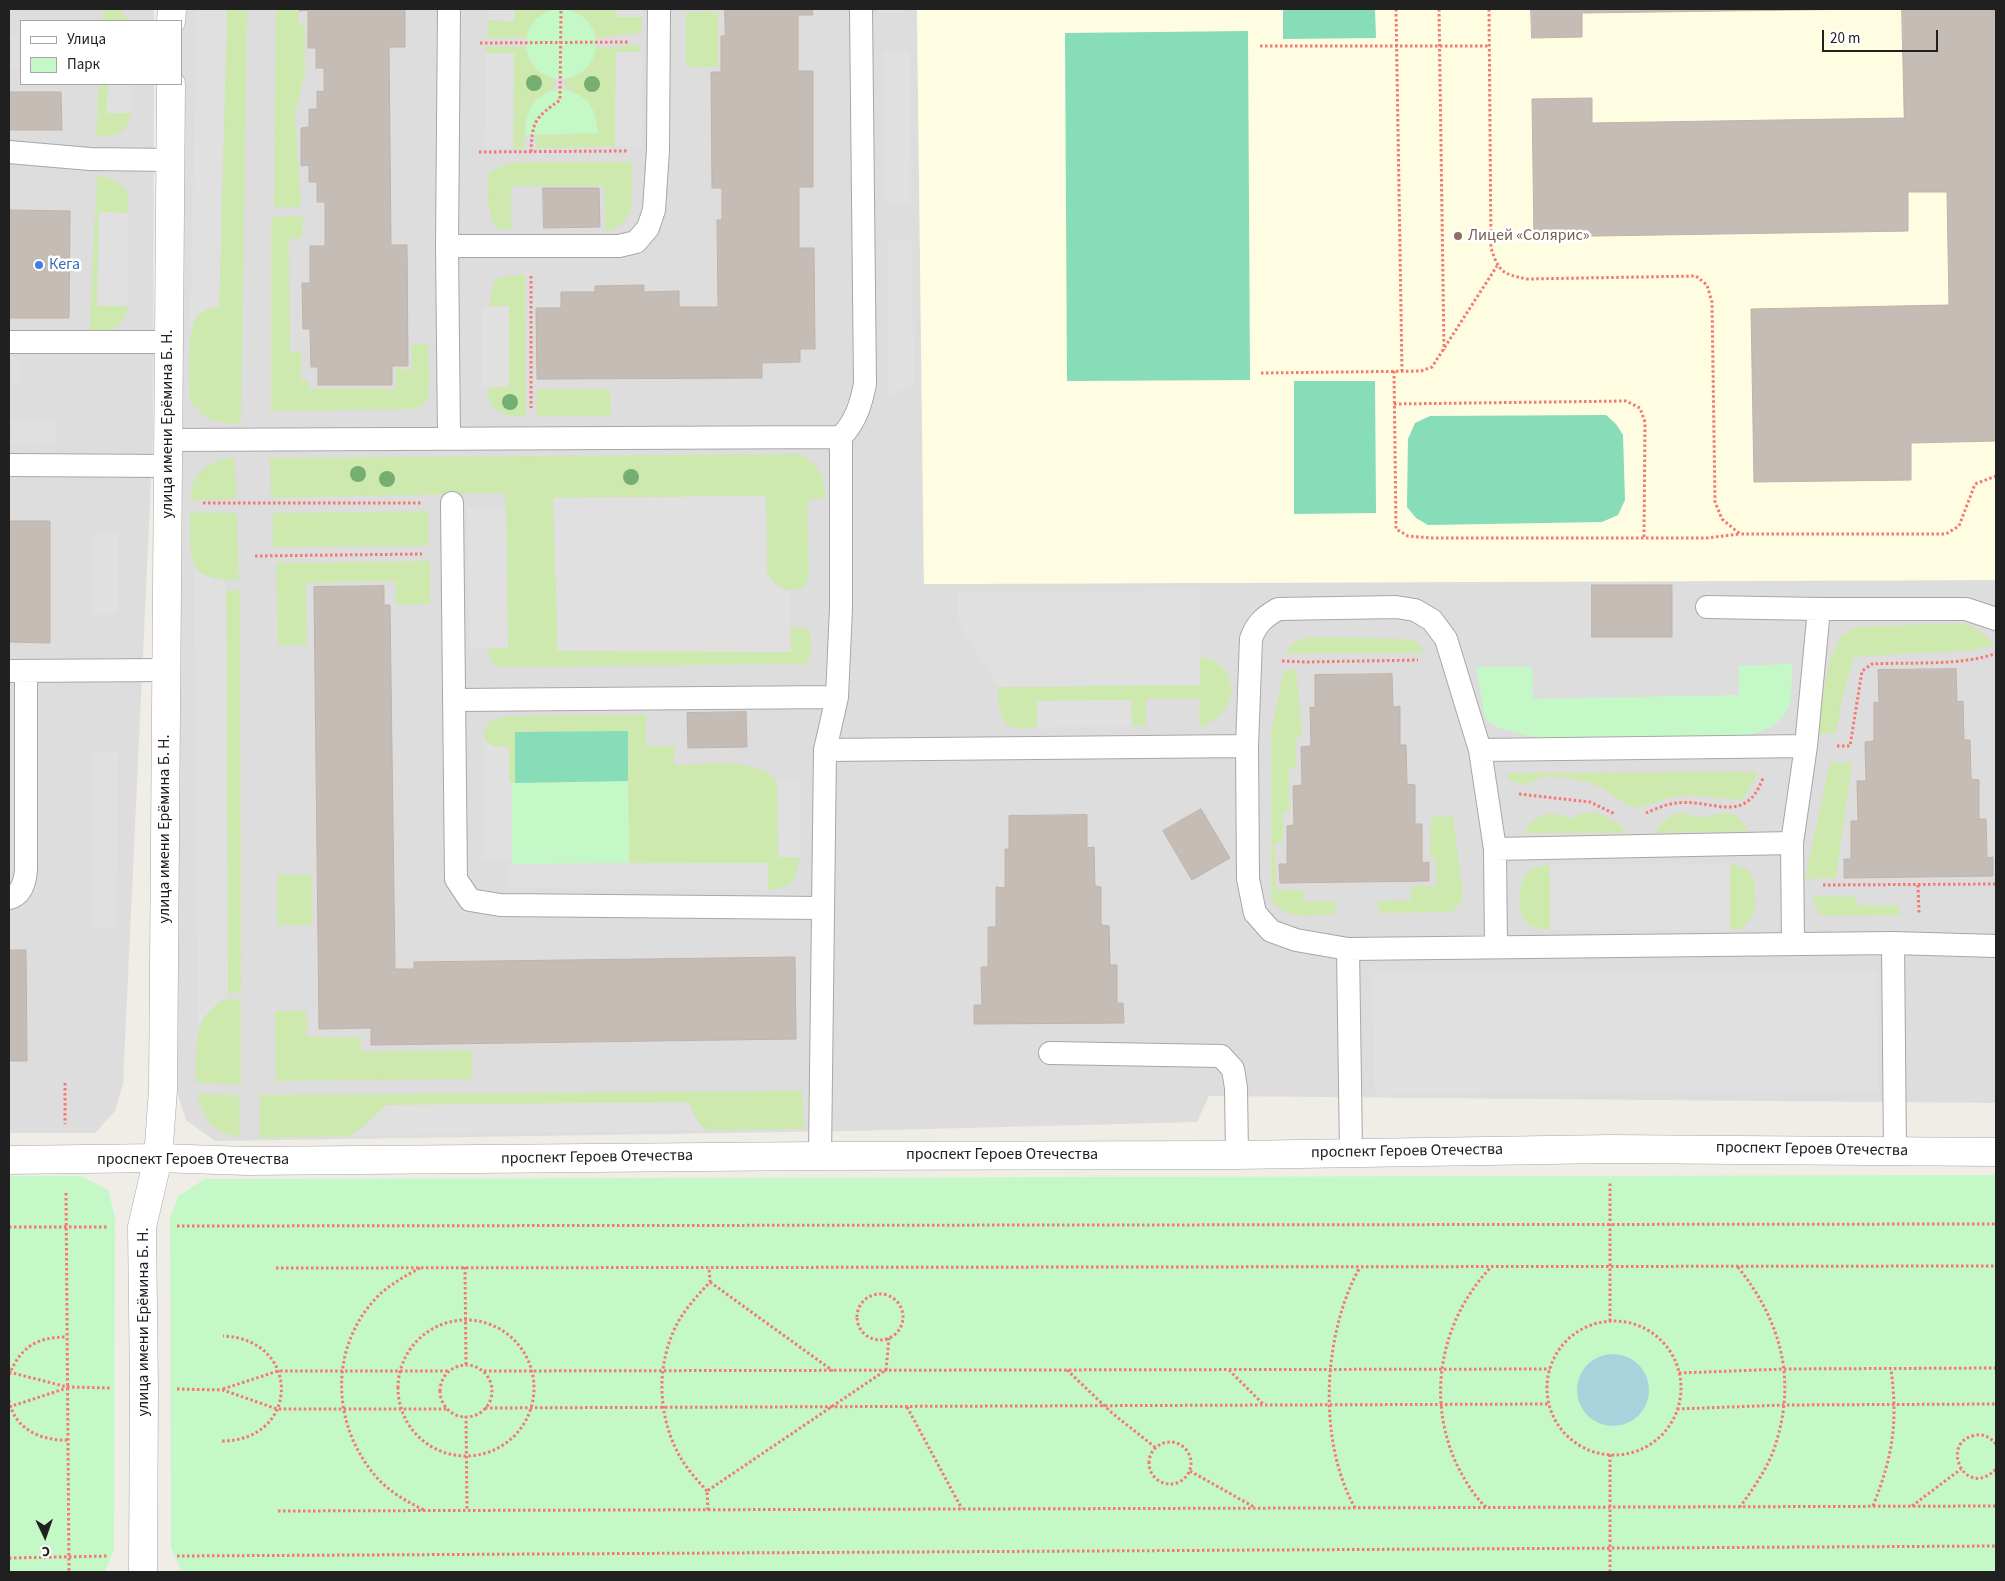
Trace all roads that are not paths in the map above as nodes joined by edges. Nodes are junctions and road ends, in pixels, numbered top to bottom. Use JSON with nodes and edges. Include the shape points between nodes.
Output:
{"nodes":[{"id":1,"x":449,"y":9,"type":"edge"},
{"id":2,"x":659,"y":9,"type":"edge"},
{"id":3,"x":861,"y":9,"type":"edge"},
{"id":4,"x":171,"y":85,"type":"edge"},
{"id":5,"x":9,"y":152,"type":"edge"},
{"id":6,"x":171,"y":160,"type":"junction"},
{"id":7,"x":447,"y":246,"type":"junction"},
{"id":8,"x":9,"y":342,"type":"edge"},
{"id":9,"x":169,"y":342,"type":"junction"},
{"id":10,"x":842,"y":437,"type":"junction"},
{"id":11,"x":448,"y":438,"type":"junction"},
{"id":12,"x":169,"y":453,"type":"junction"},
{"id":13,"x":9,"y":465,"type":"edge"},
{"id":14,"x":452,"y":503,"type":"road end"},
{"id":15,"x":1707,"y":608,"type":"dead end"},
{"id":16,"x":1819,"y":609,"type":"junction"},
{"id":17,"x":1996,"y":619,"type":"edge"},
{"id":18,"x":166,"y":670,"type":"junction"},
{"id":19,"x":18,"y":671,"type":"edge"},
{"id":20,"x":837,"y":697,"type":"junction"},
{"id":21,"x":455,"y":700,"type":"junction"},
{"id":22,"x":1248,"y":746,"type":"junction"},
{"id":23,"x":1806,"y":746,"type":"junction"},
{"id":24,"x":825,"y":750,"type":"junction"},
{"id":25,"x":1480,"y":750,"type":"junction"},
{"id":26,"x":1792,"y":842,"type":"junction"},
{"id":27,"x":1495,"y":849,"type":"junction"},
{"id":28,"x":9,"y":898,"type":"edge"},
{"id":29,"x":822,"y":908,"type":"junction"},
{"id":30,"x":1893,"y":943,"type":"junction"},
{"id":31,"x":1793,"y":944,"type":"junction"},
{"id":32,"x":1996,"y":946,"type":"edge"},
{"id":33,"x":1496,"y":947,"type":"junction"},
{"id":34,"x":1348,"y":949,"type":"junction"},
{"id":35,"x":1050,"y":1053,"type":"dead end"},
{"id":36,"x":1896,"y":1151,"type":"junction"},
{"id":37,"x":1351,"y":1152,"type":"junction"},
{"id":38,"x":1996,"y":1152,"type":"edge"},
{"id":39,"x":1237,"y":1154,"type":"junction"},
{"id":40,"x":820,"y":1156,"type":"junction"},
{"id":41,"x":158,"y":1158,"type":"junction"},
{"id":42,"x":9,"y":1160,"type":"edge"},
{"id":43,"x":143,"y":1564,"type":"edge"}],
"edges":[{"from":1,"to":7,"type":"lane"},
{"from":2,"to":7,"type":"lane","via":[[658,150],[654,210],[648,228],[636,242],[619,246]]},
{"from":3,"to":10,"type":"lane","via":[[865,384],[860,406]]},
{"from":4,"to":6,"type":"street","name":"улица имени Ерёмина Б. Н."},
{"from":5,"to":6,"type":"lane"},
{"from":6,"to":9,"type":"street","name":"улица имени Ерёмина Б. Н."},
{"from":7,"to":11,"type":"lane"},
{"from":8,"to":9,"type":"lane"},
{"from":9,"to":12,"type":"street","name":"улица имени Ерёмина Б. Н."},
{"from":10,"to":11,"type":"lane"},
{"from":10,"to":20,"type":"lane"},
{"from":11,"to":12,"type":"lane","via":[[254,441]]},
{"from":12,"to":13,"type":"lane"},
{"from":12,"to":18,"type":"street","name":"улица имени Ерёмина Б. Н."},
{"from":14,"to":21,"type":"lane"},
{"from":15,"to":16,"type":"lane"},
{"from":16,"to":17,"type":"lane","via":[[1966,609]]},
{"from":16,"to":23,"type":"lane"},
{"from":18,"to":19,"type":"lane"},
{"from":18,"to":41,"type":"street","name":"улица имени Ерёмина Б. Н.","via":[[163,1090]]},
{"from":19,"to":28,"type":"lane","via":[[26,870],[24,885],[14,897]]},
{"from":20,"to":21,"type":"lane"},
{"from":20,"to":24,"type":"lane"},
{"from":21,"to":29,"type":"lane","via":[[456,879],[470,900],[500,905]]},
{"from":22,"to":24,"type":"lane"},
{"from":22,"to":25,"type":"lane","via":[[1251,639],[1262,618],[1278,609],[1396,607],[1415,610],[1432,620],[1446,639]]},
{"from":22,"to":34,"type":"lane","via":[[1248,880],[1255,913],[1271,931],[1296,940]]},
{"from":23,"to":25,"type":"lane"},
{"from":23,"to":26,"type":"lane"},
{"from":24,"to":29,"type":"lane"},
{"from":25,"to":27,"type":"lane"},
{"from":26,"to":27,"type":"lane"},
{"from":26,"to":31,"type":"lane"},
{"from":27,"to":33,"type":"lane"},
{"from":29,"to":40,"type":"lane"},
{"from":30,"to":31,"type":"lane"},
{"from":30,"to":32,"type":"lane"},
{"from":30,"to":36,"type":"lane"},
{"from":31,"to":33,"type":"lane"},
{"from":33,"to":34,"type":"lane"},
{"from":34,"to":37,"type":"lane"},
{"from":35,"to":39,"type":"lane","via":[[1221,1056],[1233,1069]]},
{"from":36,"to":37,"type":"street","name":"проспект Героев Отечества","via":[[1610,1148]]},
{"from":36,"to":38,"type":"street","name":"проспект Героев Отечества"},
{"from":37,"to":39,"type":"street","name":"проспект Героев Отечества"},
{"from":39,"to":40,"type":"street","name":"проспект Героев Отечества"},
{"from":40,"to":41,"type":"street","name":"проспект Героев Отечества","via":[[247,1161]]},
{"from":41,"to":42,"type":"street","name":"проспект Героев Отечества"},
{"from":41,"to":43,"type":"street","name":"улица имени Ерёмина Б. Н.","via":[[142,1227]]}]}
